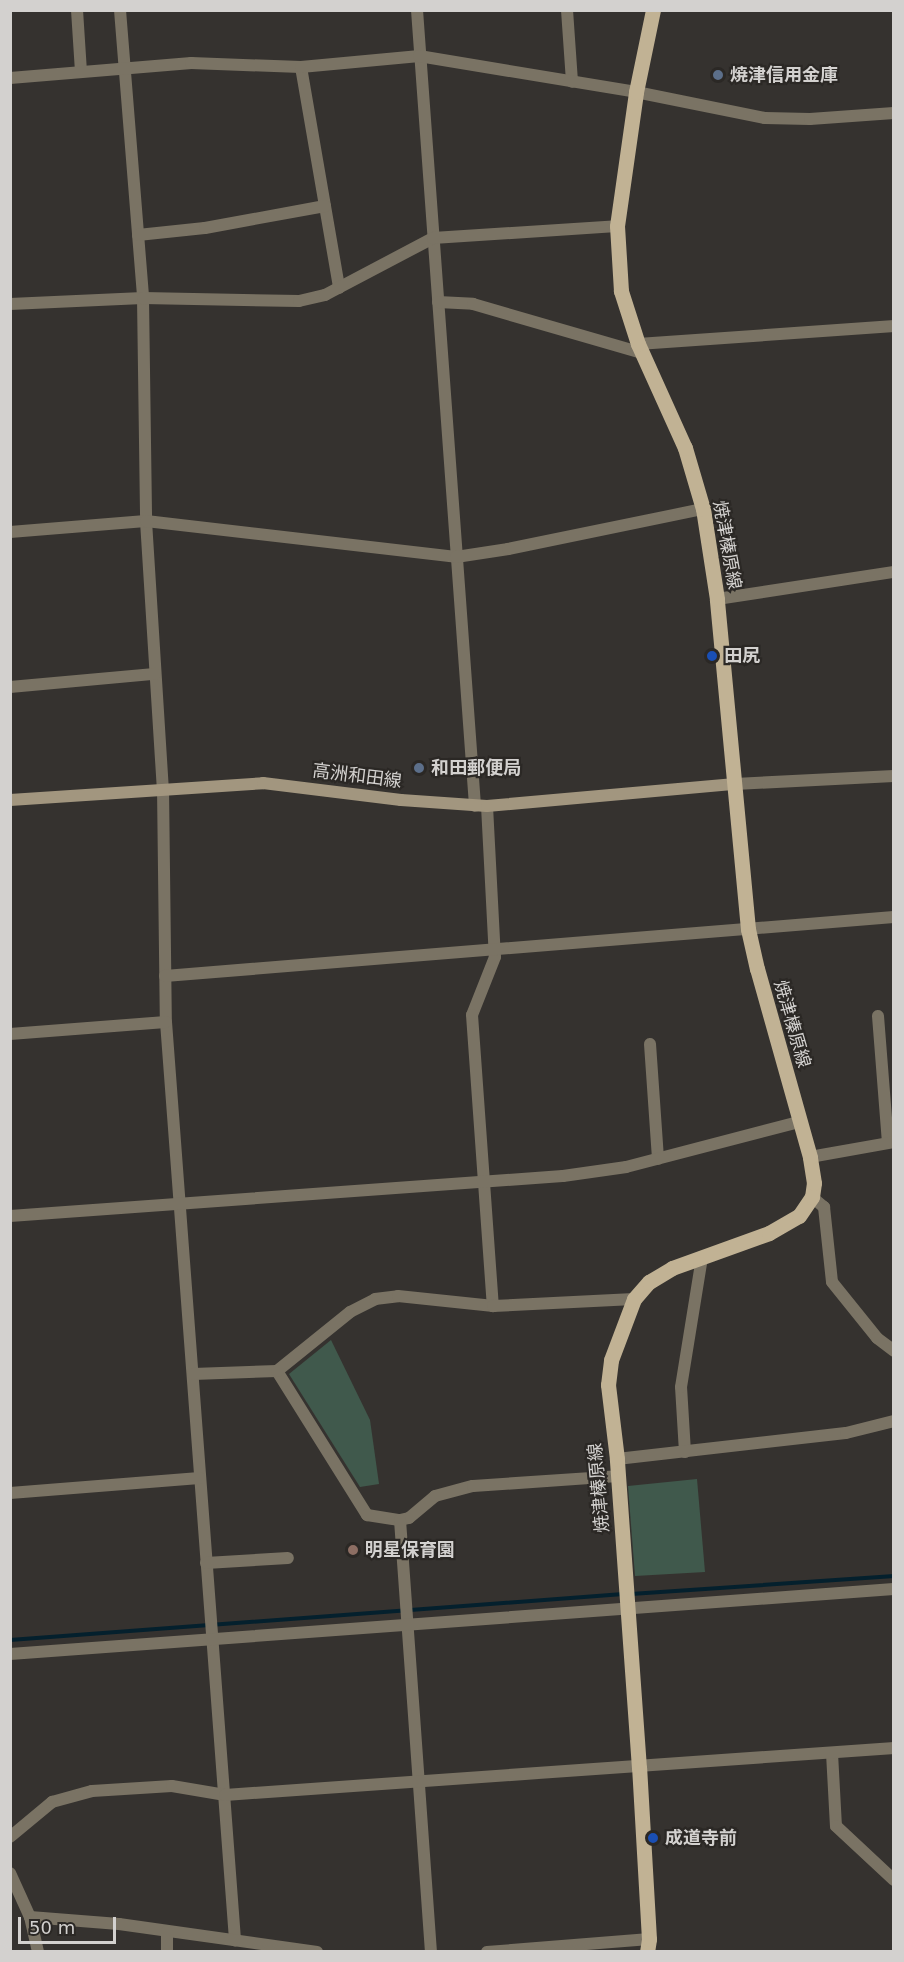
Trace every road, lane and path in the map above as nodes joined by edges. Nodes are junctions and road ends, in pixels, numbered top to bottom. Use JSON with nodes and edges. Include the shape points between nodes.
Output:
{"nodes":[{"id":1,"x":77,"y":10,"type":"edge"},
{"id":2,"x":120,"y":10,"type":"edge"},
{"id":3,"x":417,"y":10,"type":"edge"},
{"id":4,"x":567,"y":10,"type":"edge"},
{"id":5,"x":653,"y":10,"type":"edge"},
{"id":6,"x":419,"y":56,"type":"junction"},
{"id":7,"x":301,"y":67,"type":"junction"},
{"id":8,"x":125,"y":68,"type":"junction"},
{"id":9,"x":81,"y":72,"type":"junction"},
{"id":10,"x":10,"y":78,"type":"edge"},
{"id":11,"x":572,"y":82,"type":"junction"},
{"id":12,"x":636,"y":92,"type":"junction"},
{"id":13,"x":894,"y":112,"type":"edge"},
{"id":14,"x":325,"y":206,"type":"junction"},
{"id":15,"x":617,"y":226,"type":"junction"},
{"id":16,"x":138,"y":235,"type":"junction"},
{"id":17,"x":433,"y":238,"type":"junction"},
{"id":18,"x":339,"y":288,"type":"junction"},
{"id":19,"x":142,"y":298,"type":"junction"},
{"id":20,"x":438,"y":302,"type":"junction"},
{"id":21,"x":10,"y":304,"type":"edge"},
{"id":22,"x":894,"y":326,"type":"edge"},
{"id":23,"x":640,"y":349,"type":"junction"},
{"id":24,"x":703,"y":509,"type":"junction"},
{"id":25,"x":146,"y":521,"type":"junction"},
{"id":26,"x":10,"y":532,"type":"edge"},
{"id":27,"x":456,"y":557,"type":"junction"},
{"id":28,"x":894,"y":572,"type":"edge"},
{"id":29,"x":717,"y":599,"type":"junction"},
{"id":30,"x":154,"y":674,"type":"junction"},
{"id":31,"x":10,"y":687,"type":"edge"},
{"id":32,"x":894,"y":776,"type":"edge"},
{"id":33,"x":735,"y":784,"type":"junction"},
{"id":34,"x":163,"y":788,"type":"junction"},
{"id":35,"x":10,"y":800,"type":"edge"},
{"id":36,"x":481,"y":806,"type":"junction"},
{"id":37,"x":894,"y":917,"type":"edge"},
{"id":38,"x":748,"y":929,"type":"junction"},
{"id":39,"x":495,"y":950,"type":"junction"},
{"id":40,"x":165,"y":976,"type":"junction"},
{"id":41,"x":878,"y":1016,"type":"dead end"},
{"id":42,"x":166,"y":1022,"type":"junction"},
{"id":43,"x":10,"y":1034,"type":"edge"},
{"id":44,"x":650,"y":1044,"type":"dead end"},
{"id":45,"x":799,"y":1122,"type":"junction"},
{"id":46,"x":891,"y":1142,"type":"edge"},
{"id":47,"x":810,"y":1157,"type":"junction"},
{"id":48,"x":658,"y":1159,"type":"junction"},
{"id":49,"x":483,"y":1182,"type":"junction"},
{"id":50,"x":812,"y":1197,"type":"junction"},
{"id":51,"x":179,"y":1204,"type":"junction"},
{"id":52,"x":10,"y":1216,"type":"edge"},
{"id":53,"x":702,"y":1257,"type":"junction"},
{"id":54,"x":634,"y":1299,"type":"junction"},
{"id":55,"x":493,"y":1306,"type":"junction"},
{"id":56,"x":894,"y":1351,"type":"edge"},
{"id":57,"x":278,"y":1371,"type":"junction"},
{"id":58,"x":193,"y":1374,"type":"junction"},
{"id":59,"x":894,"y":1421,"type":"edge"},
{"id":60,"x":685,"y":1452,"type":"junction"},
{"id":61,"x":617,"y":1459,"type":"junction"},
{"id":62,"x":618,"y":1476,"type":"junction"},
{"id":63,"x":199,"y":1478,"type":"junction"},
{"id":64,"x":10,"y":1493,"type":"edge"},
{"id":65,"x":400,"y":1520,"type":"junction"},
{"id":66,"x":288,"y":1558,"type":"dead end"},
{"id":67,"x":206,"y":1563,"type":"junction"},
{"id":68,"x":894,"y":1588,"type":"edge"},
{"id":69,"x":628,"y":1610,"type":"junction"},
{"id":70,"x":408,"y":1624,"type":"junction"},
{"id":71,"x":213,"y":1640,"type":"junction"},
{"id":72,"x":10,"y":1654,"type":"edge"},
{"id":73,"x":894,"y":1748,"type":"edge"},
{"id":74,"x":832,"y":1753,"type":"junction"},
{"id":75,"x":639,"y":1768,"type":"junction"},
{"id":76,"x":420,"y":1783,"type":"junction"},
{"id":77,"x":225,"y":1795,"type":"junction"},
{"id":78,"x":10,"y":1837,"type":"edge"},
{"id":79,"x":10,"y":1873,"type":"edge"},
{"id":80,"x":894,"y":1880,"type":"edge"},
{"id":81,"x":30,"y":1917,"type":"junction"},
{"id":82,"x":166,"y":1931,"type":"junction"},
{"id":83,"x":235,"y":1940,"type":"junction"},
{"id":84,"x":648,"y":1945,"type":"edge"},
{"id":85,"x":38,"y":1952,"type":"edge"},
{"id":86,"x":167,"y":1952,"type":"edge"},
{"id":87,"x":317,"y":1952,"type":"edge"},
{"id":88,"x":431,"y":1952,"type":"edge"},
{"id":89,"x":488,"y":1952,"type":"edge"}],
"edges":[{"from":1,"to":9,"type":"street"},
{"from":2,"to":8,"type":"street"},
{"from":3,"to":6,"type":"street"},
{"from":4,"to":11,"type":"street"},
{"from":5,"to":12,"type":"main road","name":"焼津榛原線"},
{"from":6,"to":7,"type":"street"},
{"from":6,"to":11,"type":"street"},
{"from":6,"to":17,"type":"street"},
{"from":7,"to":8,"type":"street","via":[[190,63]]},
{"from":7,"to":14,"type":"street"},
{"from":8,"to":9,"type":"street"},
{"from":8,"to":16,"type":"street"},
{"from":9,"to":10,"type":"street"},
{"from":11,"to":12,"type":"street"},
{"from":12,"to":13,"type":"street","via":[[765,118],[810,119]]},
{"from":12,"to":15,"type":"main road","name":"焼津榛原線"},
{"from":14,"to":16,"type":"street","via":[[206,228]]},
{"from":14,"to":18,"type":"street"},
{"from":15,"to":17,"type":"street"},
{"from":15,"to":23,"type":"main road","name":"焼津榛原線","via":[[621,291]]},
{"from":16,"to":19,"type":"street"},
{"from":17,"to":18,"type":"street"},
{"from":17,"to":20,"type":"street"},
{"from":18,"to":19,"type":"street","via":[[299,300]]},
{"from":19,"to":21,"type":"street"},
{"from":19,"to":25,"type":"street"},
{"from":20,"to":23,"type":"street","via":[[473,304]]},
{"from":20,"to":27,"type":"street"},
{"from":22,"to":23,"type":"street"},
{"from":23,"to":24,"type":"main road","name":"焼津榛原線","via":[[685,447]]},
{"from":24,"to":27,"type":"street"},
{"from":24,"to":29,"type":"main road","name":"焼津榛原線"},
{"from":25,"to":26,"type":"street"},
{"from":25,"to":27,"type":"street"},
{"from":25,"to":30,"type":"street"},
{"from":27,"to":36,"type":"street"},
{"from":28,"to":29,"type":"street"},
{"from":29,"to":33,"type":"main road","name":"焼津榛原線"},
{"from":30,"to":31,"type":"street"},
{"from":30,"to":34,"type":"street"},
{"from":32,"to":33,"type":"street"},
{"from":33,"to":36,"type":"main road","name":"高洲和田線"},
{"from":33,"to":38,"type":"main road","name":"焼津榛原線"},
{"from":34,"to":35,"type":"main road","name":"高洲和田線"},
{"from":34,"to":36,"type":"main road","name":"高洲和田線","via":[[262,783]]},
{"from":34,"to":40,"type":"street"},
{"from":36,"to":39,"type":"street"},
{"from":37,"to":38,"type":"street"},
{"from":38,"to":39,"type":"street"},
{"from":38,"to":45,"type":"main road","name":"焼津榛原線"},
{"from":39,"to":40,"type":"street"},
{"from":39,"to":49,"type":"street","via":[[472,1015]]},
{"from":40,"to":42,"type":"street"},
{"from":41,"to":46,"type":"street"},
{"from":42,"to":43,"type":"street"},
{"from":42,"to":51,"type":"street"},
{"from":44,"to":48,"type":"street"},
{"from":45,"to":47,"type":"main road","name":"焼津榛原線"},
{"from":45,"to":48,"type":"street"},
{"from":46,"to":47,"type":"street"},
{"from":47,"to":50,"type":"main road","name":"焼津榛原線"},
{"from":48,"to":49,"type":"street","via":[[574,1174]]},
{"from":49,"to":51,"type":"street"},
{"from":49,"to":55,"type":"street"},
{"from":50,"to":53,"type":"main road","name":"焼津榛原線","via":[[799,1216],[769,1233]]},
{"from":50,"to":56,"type":"street","via":[[824,1207],[832,1282],[877,1338]]},
{"from":51,"to":52,"type":"street"},
{"from":51,"to":58,"type":"street"},
{"from":53,"to":54,"type":"main road","name":"焼津榛原線","via":[[649,1282]]},
{"from":53,"to":60,"type":"street","via":[[681,1387]]},
{"from":54,"to":55,"type":"street"},
{"from":54,"to":61,"type":"main road","name":"焼津榛原線","via":[[611,1360],[608,1385]]},
{"from":55,"to":57,"type":"street","via":[[398,1296],[375,1299],[350,1312]]},
{"from":57,"to":58,"type":"street"},
{"from":57,"to":65,"type":"street","via":[[367,1515]]},
{"from":58,"to":63,"type":"street"},
{"from":59,"to":60,"type":"street","via":[[846,1433]]},
{"from":60,"to":61,"type":"street"},
{"from":61,"to":62,"type":"main road","name":"焼津榛原線"},
{"from":62,"to":65,"type":"street","via":[[473,1486],[435,1496],[409,1518]]},
{"from":62,"to":69,"type":"main road","name":"焼津榛原線"},
{"from":63,"to":64,"type":"street"},
{"from":63,"to":67,"type":"street"},
{"from":65,"to":70,"type":"street"},
{"from":66,"to":67,"type":"street"},
{"from":67,"to":71,"type":"street"},
{"from":68,"to":69,"type":"street"},
{"from":69,"to":70,"type":"street"},
{"from":69,"to":75,"type":"main road","name":"焼津榛原線"},
{"from":70,"to":71,"type":"street"},
{"from":70,"to":76,"type":"street"},
{"from":71,"to":72,"type":"street"},
{"from":71,"to":77,"type":"street"},
{"from":73,"to":74,"type":"street"},
{"from":74,"to":75,"type":"street"},
{"from":74,"to":80,"type":"street","via":[[836,1826]]},
{"from":75,"to":76,"type":"street"},
{"from":75,"to":84,"type":"main road","name":"焼津榛原線"},
{"from":76,"to":77,"type":"street"},
{"from":76,"to":88,"type":"street"},
{"from":77,"to":78,"type":"street","via":[[172,1786],[72,1794],[52,1802]]},
{"from":77,"to":83,"type":"street"},
{"from":79,"to":81,"type":"street"},
{"from":81,"to":82,"type":"street"},
{"from":81,"to":85,"type":"street"},
{"from":82,"to":83,"type":"street"},
{"from":82,"to":86,"type":"street"},
{"from":83,"to":87,"type":"street"},
{"from":84,"to":89,"type":"street"}]}
